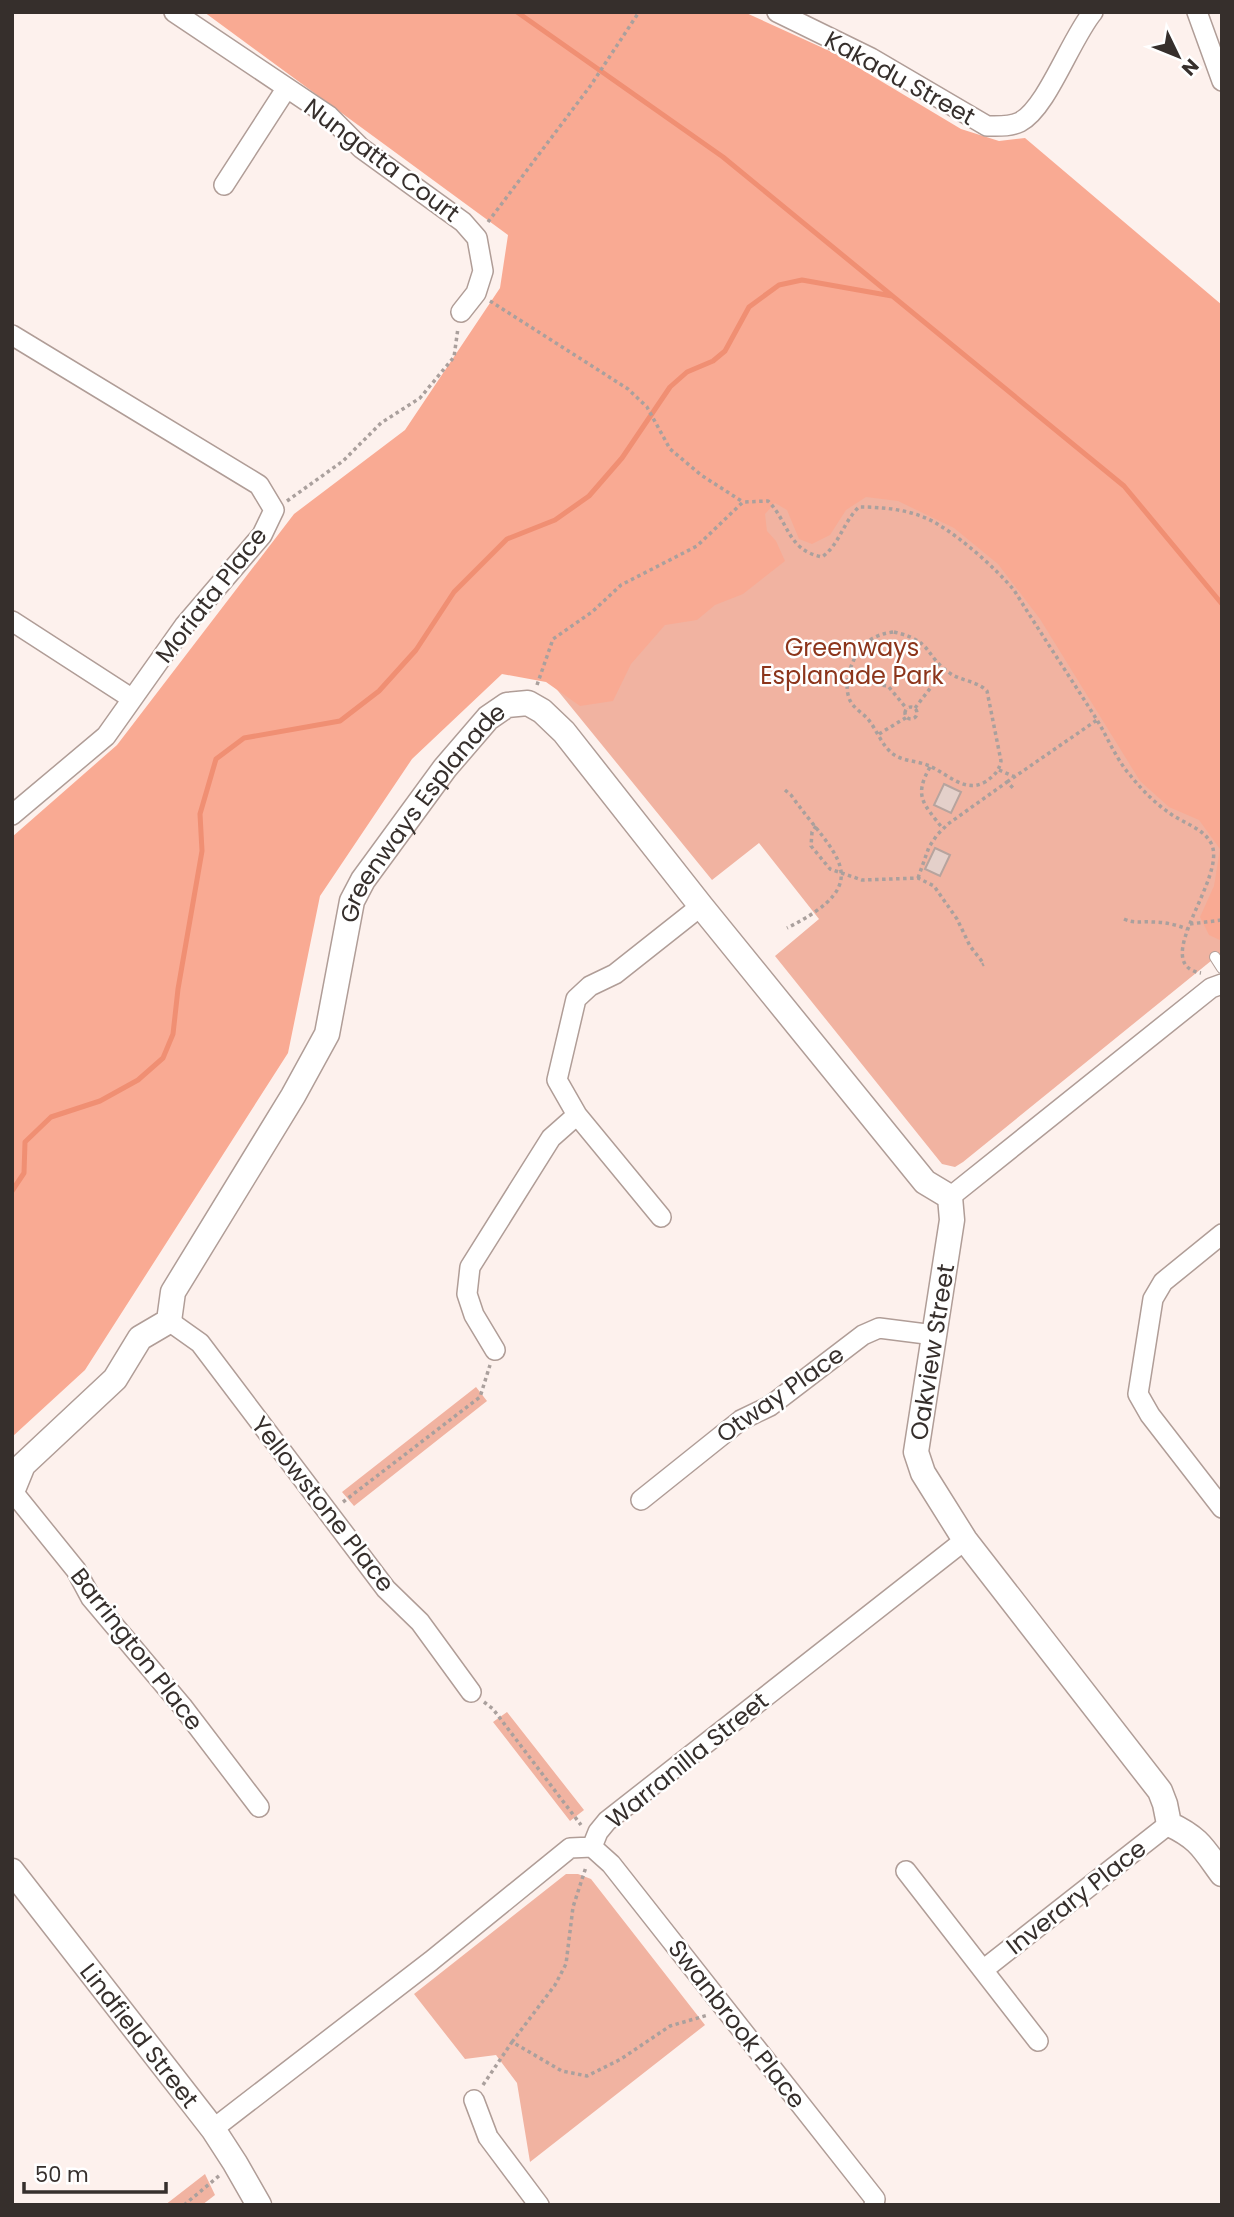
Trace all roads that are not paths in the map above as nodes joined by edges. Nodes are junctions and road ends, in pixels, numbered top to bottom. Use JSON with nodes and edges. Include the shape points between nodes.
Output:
{"nodes":[{"id":1,"x":174,"y":12,"type":"edge"},
{"id":2,"x":777,"y":12,"type":"edge"},
{"id":3,"x":1093,"y":12,"type":"edge"},
{"id":4,"x":1197,"y":12,"type":"edge"},
{"id":5,"x":808,"y":18,"type":"edge"},
{"id":6,"x":1222,"y":81,"type":"edge"},
{"id":7,"x":286,"y":89,"type":"junction"},
{"id":8,"x":224,"y":184,"type":"dead end"},
{"id":9,"x":461,"y":312,"type":"road end"},
{"id":10,"x":12,"y":335,"type":"edge"},
{"id":11,"x":12,"y":621,"type":"edge"},
{"id":12,"x":131,"y":698,"type":"junction"},
{"id":13,"x":12,"y":815,"type":"edge"},
{"id":14,"x":701,"y":906,"type":"junction"},
{"id":15,"x":1215,"y":957,"type":"dead end"},
{"id":16,"x":1222,"y":968,"type":"edge"},
{"id":17,"x":1215,"y":979,"type":"edge"},
{"id":18,"x":577,"y":1115,"type":"junction"},
{"id":19,"x":950,"y":1197,"type":"junction"},
{"id":20,"x":661,"y":1217,"type":"dead end"},
{"id":21,"x":1222,"y":1234,"type":"edge"},
{"id":22,"x":169,"y":1321,"type":"junction"},
{"id":23,"x":934,"y":1335,"type":"junction"},
{"id":24,"x":495,"y":1350,"type":"road end"},
{"id":25,"x":13,"y":1492,"type":"edge"},
{"id":26,"x":641,"y":1500,"type":"dead end"},
{"id":27,"x":1222,"y":1508,"type":"edge"},
{"id":28,"x":965,"y":1540,"type":"junction"},
{"id":29,"x":471,"y":1692,"type":"road end"},
{"id":30,"x":259,"y":1807,"type":"dead end"},
{"id":31,"x":1169,"y":1824,"type":"junction"},
{"id":32,"x":592,"y":1847,"type":"junction"},
{"id":33,"x":12,"y":1871,"type":"edge"},
{"id":34,"x":906,"y":1871,"type":"dead end"},
{"id":35,"x":1222,"y":1874,"type":"edge"},
{"id":36,"x":983,"y":1970,"type":"junction"},
{"id":37,"x":1038,"y":2041,"type":"dead end"},
{"id":38,"x":474,"y":2100,"type":"road end"},
{"id":39,"x":213,"y":2129,"type":"junction"},
{"id":40,"x":259,"y":2205,"type":"edge"},
{"id":41,"x":539,"y":2205,"type":"edge"},
{"id":42,"x":874,"y":2205,"type":"edge"}],
"edges":[{"from":1,"to":7,"type":"street","name":"Nungatta Court"},
{"from":2,"to":5,"type":"street","name":"Kakadu Street"},
{"from":3,"to":5,"type":"street","name":"Kakadu Street","via":[[1037,106],[1021,122],[997,126],[987,126]]},
{"from":4,"to":6,"type":"street"},
{"from":7,"to":8,"type":"street"},
{"from":7,"to":9,"type":"street","name":"Nungatta Court","via":[[329,116],[361,148],[463,222],[477,238],[483,271],[476,293]]},
{"from":10,"to":12,"type":"street","name":"Moriata Place","via":[[259,485],[274,510],[262,535],[184,625]]},
{"from":11,"to":12,"type":"street"},
{"from":12,"to":13,"type":"street","name":"Moriata Place","via":[[106,736]]},
{"from":14,"to":18,"type":"street","via":[[576,999],[557,1080]]},
{"from":14,"to":19,"type":"street","name":"Greenways Esplanade","via":[[925,1182]]},
{"from":14,"to":22,"type":"street","name":"Greenways Esplanade","via":[[564,732],[542,711],[528,703],[507,705],[488,718],[363,880],[352,901],[327,1034],[173,1292]]},
{"from":15,"to":16,"type":"lane"},
{"from":17,"to":19,"type":"street","via":[[1211,988]]},
{"from":18,"to":20,"type":"street"},
{"from":18,"to":24,"type":"street","via":[[551,1138],[470,1267],[467,1294]]},
{"from":19,"to":23,"type":"street","name":"Oakview Street","via":[[952,1220]]},
{"from":21,"to":27,"type":"street","via":[[1163,1282],[1153,1299],[1138,1394]]},
{"from":22,"to":25,"type":"street","via":[[140,1338],[115,1379],[23,1465]]},
{"from":22,"to":29,"type":"street","name":"Yellowstone Place","via":[[200,1343],[386,1589],[420,1622]]},
{"from":23,"to":26,"type":"street","name":"Otway Place","via":[[878,1328],[863,1335],[770,1406],[741,1420]]},
{"from":23,"to":28,"type":"street","name":"Oakview Street","via":[[916,1452],[923,1473]]},
{"from":25,"to":30,"type":"street","name":"Barrington Place","via":[[76,1570],[91,1598]]},
{"from":28,"to":31,"type":"street","name":"Oakview Street","via":[[1160,1791]]},
{"from":28,"to":32,"type":"street","name":"Warranilla Street","via":[[607,1821]]},
{"from":31,"to":35,"type":"street","via":[[1189,1833]]},
{"from":31,"to":36,"type":"street","name":"Inverary Place"},
{"from":32,"to":39,"type":"street","name":"Warranilla Street","via":[[570,1848]]},
{"from":32,"to":42,"type":"street","name":"Swanbrook Place","via":[[611,1864],[727,2009],[875,2199]]},
{"from":33,"to":39,"type":"street","name":"Lindfield Street"},
{"from":34,"to":36,"type":"street","name":"Inverary Place"},
{"from":36,"to":37,"type":"street","name":"Inverary Place"},
{"from":38,"to":41,"type":"street","via":[[488,2137]]},
{"from":39,"to":40,"type":"street","name":"Lindfield Street"}]}
